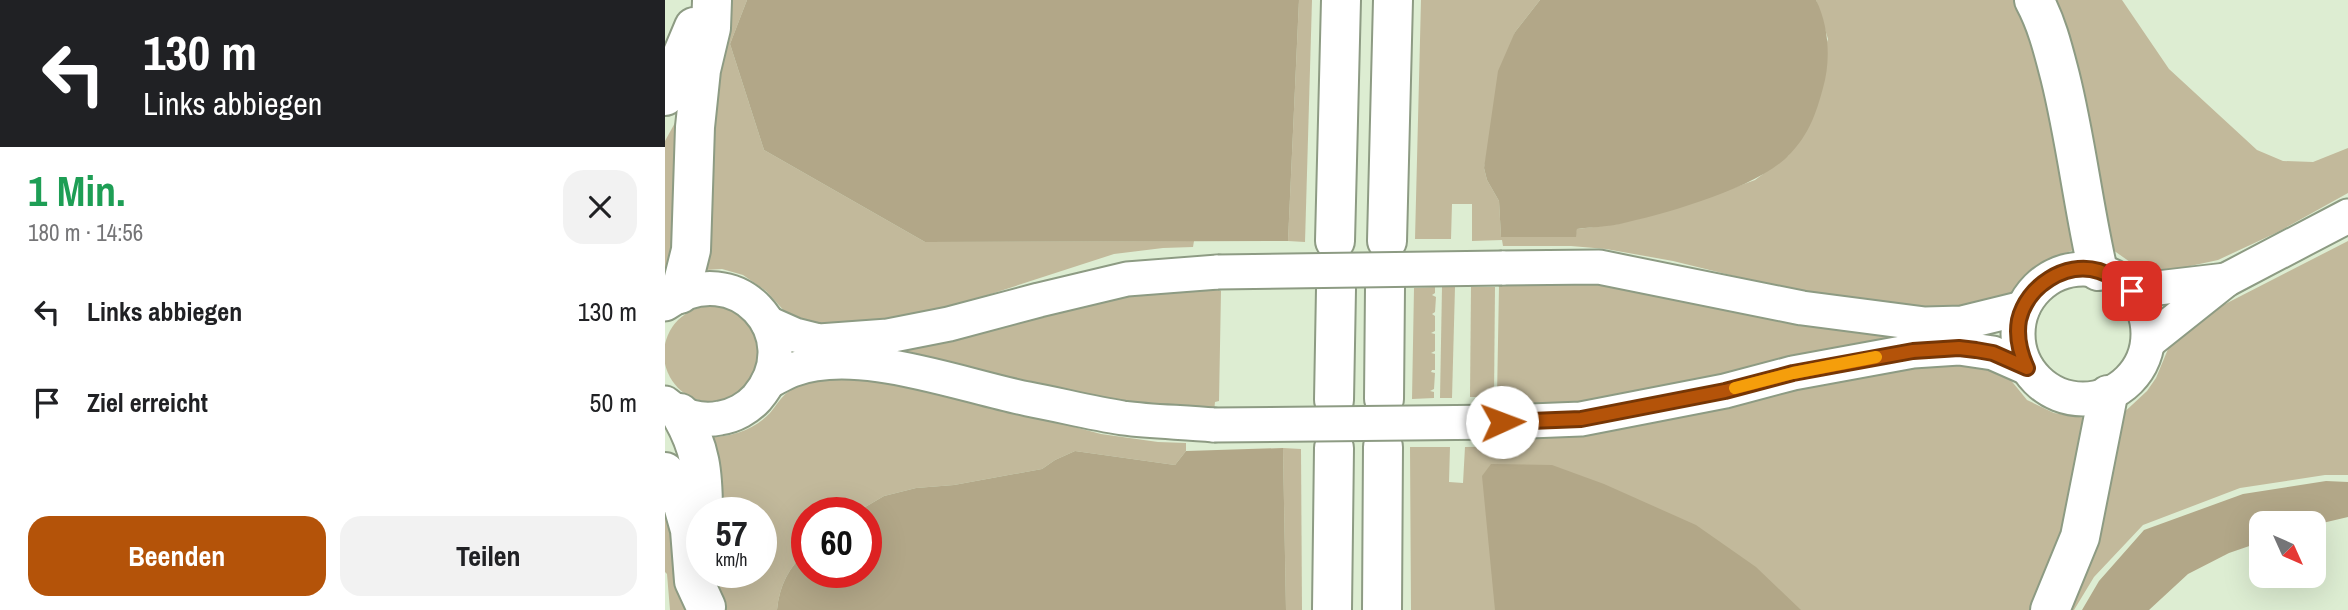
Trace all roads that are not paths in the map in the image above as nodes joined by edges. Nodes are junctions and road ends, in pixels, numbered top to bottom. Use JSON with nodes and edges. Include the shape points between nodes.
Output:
{"nodes":[{"id":1,"x":1341,"y":0,"type":"edge"},
{"id":2,"x":1393,"y":0,"type":"edge"},
{"id":3,"x":2034,"y":0,"type":"edge"},
{"id":4,"x":712,"y":1,"type":"edge"},
{"id":5,"x":665,"y":96,"type":"edge"},
{"id":6,"x":2348,"y":216,"type":"edge"},
{"id":7,"x":1335,"y":241,"type":"dead end"},
{"id":8,"x":1387,"y":241,"type":"dead end"},
{"id":9,"x":2098,"y":271,"type":"junction"},
{"id":10,"x":2226,"y":280,"type":"junction"},
{"id":11,"x":1385,"y":288,"type":"dead end"},
{"id":12,"x":1336,"y":289,"type":"dead end"},
{"id":13,"x":2132,"y":291,"type":"junction"},
{"id":14,"x":672,"y":299,"type":"edge"},
{"id":15,"x":2023,"y":308,"type":"junction"},
{"id":16,"x":768,"y":323,"type":"junction"},
{"id":17,"x":2148,"y":342,"type":"junction"},
{"id":18,"x":2027,"y":368,"type":"junction"},
{"id":19,"x":768,"y":382,"type":"junction"},
{"id":20,"x":2108,"y":394,"type":"junction"},
{"id":21,"x":1384,"y":399,"type":"dead end"},
{"id":22,"x":1334,"y":400,"type":"dead end"},
{"id":23,"x":672,"y":408,"type":"edge"},
{"id":24,"x":1384,"y":447,"type":"dead end"},
{"id":25,"x":1334,"y":448,"type":"dead end"},
{"id":26,"x":665,"y":472,"type":"edge"},
{"id":27,"x":703,"y":497,"type":"edge"},
{"id":28,"x":706,"y":597,"type":"edge"},
{"id":29,"x":1332,"y":610,"type":"edge"},
{"id":30,"x":1382,"y":610,"type":"edge"},
{"id":31,"x":2050,"y":610,"type":"edge"}],
"edges":[{"from":1,"to":7,"type":"highway"},
{"from":2,"to":8,"type":"highway"},
{"from":3,"to":9,"type":"highway","via":[[2046,21],[2070,118]]},
{"from":4,"to":5,"type":"highway","via":[[696,23]]},
{"from":4,"to":14,"type":"highway","via":[[695,127],[691,250]]},
{"from":6,"to":10,"type":"main road"},
{"from":9,"to":13,"type":"main road"},
{"from":9,"to":15,"type":"main road","via":[[2058,274],[2032,293]]},
{"from":10,"to":13,"type":"main road"},
{"from":10,"to":17,"type":"main road"},
{"from":11,"to":21,"type":"highway"},
{"from":12,"to":22,"type":"highway"},
{"from":13,"to":17,"type":"main road","via":[[2145,313]]},
{"from":14,"to":16,"type":"main road","via":[[699,288],[725,289],[748,300]]},
{"from":15,"to":16,"type":"main road","bridge":true,"via":[[1962,323],[1925,324],[1803,308],[1599,267],[1502,268],[1217,272],[1127,279],[949,324],[877,337],[820,341]]},
{"from":15,"to":18,"type":"main road","via":[[2019,345]]},
{"from":16,"to":19,"type":"main road","via":[[775,357]]},
{"from":17,"to":20,"type":"main road","via":[[2139,368],[2125,385]]},
{"from":18,"to":19,"type":"main road","bridge":true,"via":[[1993,353],[1959,348],[1913,351],[1581,419],[1502,422],[1214,425],[1123,418],[928,374],[844,363],[815,364]]},
{"from":18,"to":20,"type":"main road","via":[[2042,385],[2063,397],[2088,399]]},
{"from":19,"to":23,"type":"main road","via":[[753,402],[731,416],[705,419]]},
{"from":20,"to":31,"type":"highway","via":[[2080,537]]},
{"from":23,"to":27,"type":"highway","via":[[695,442]]},
{"from":24,"to":30,"type":"highway"},
{"from":25,"to":29,"type":"highway"},
{"from":26,"to":28,"type":"highway","via":[[683,505],[694,581]]}]}
